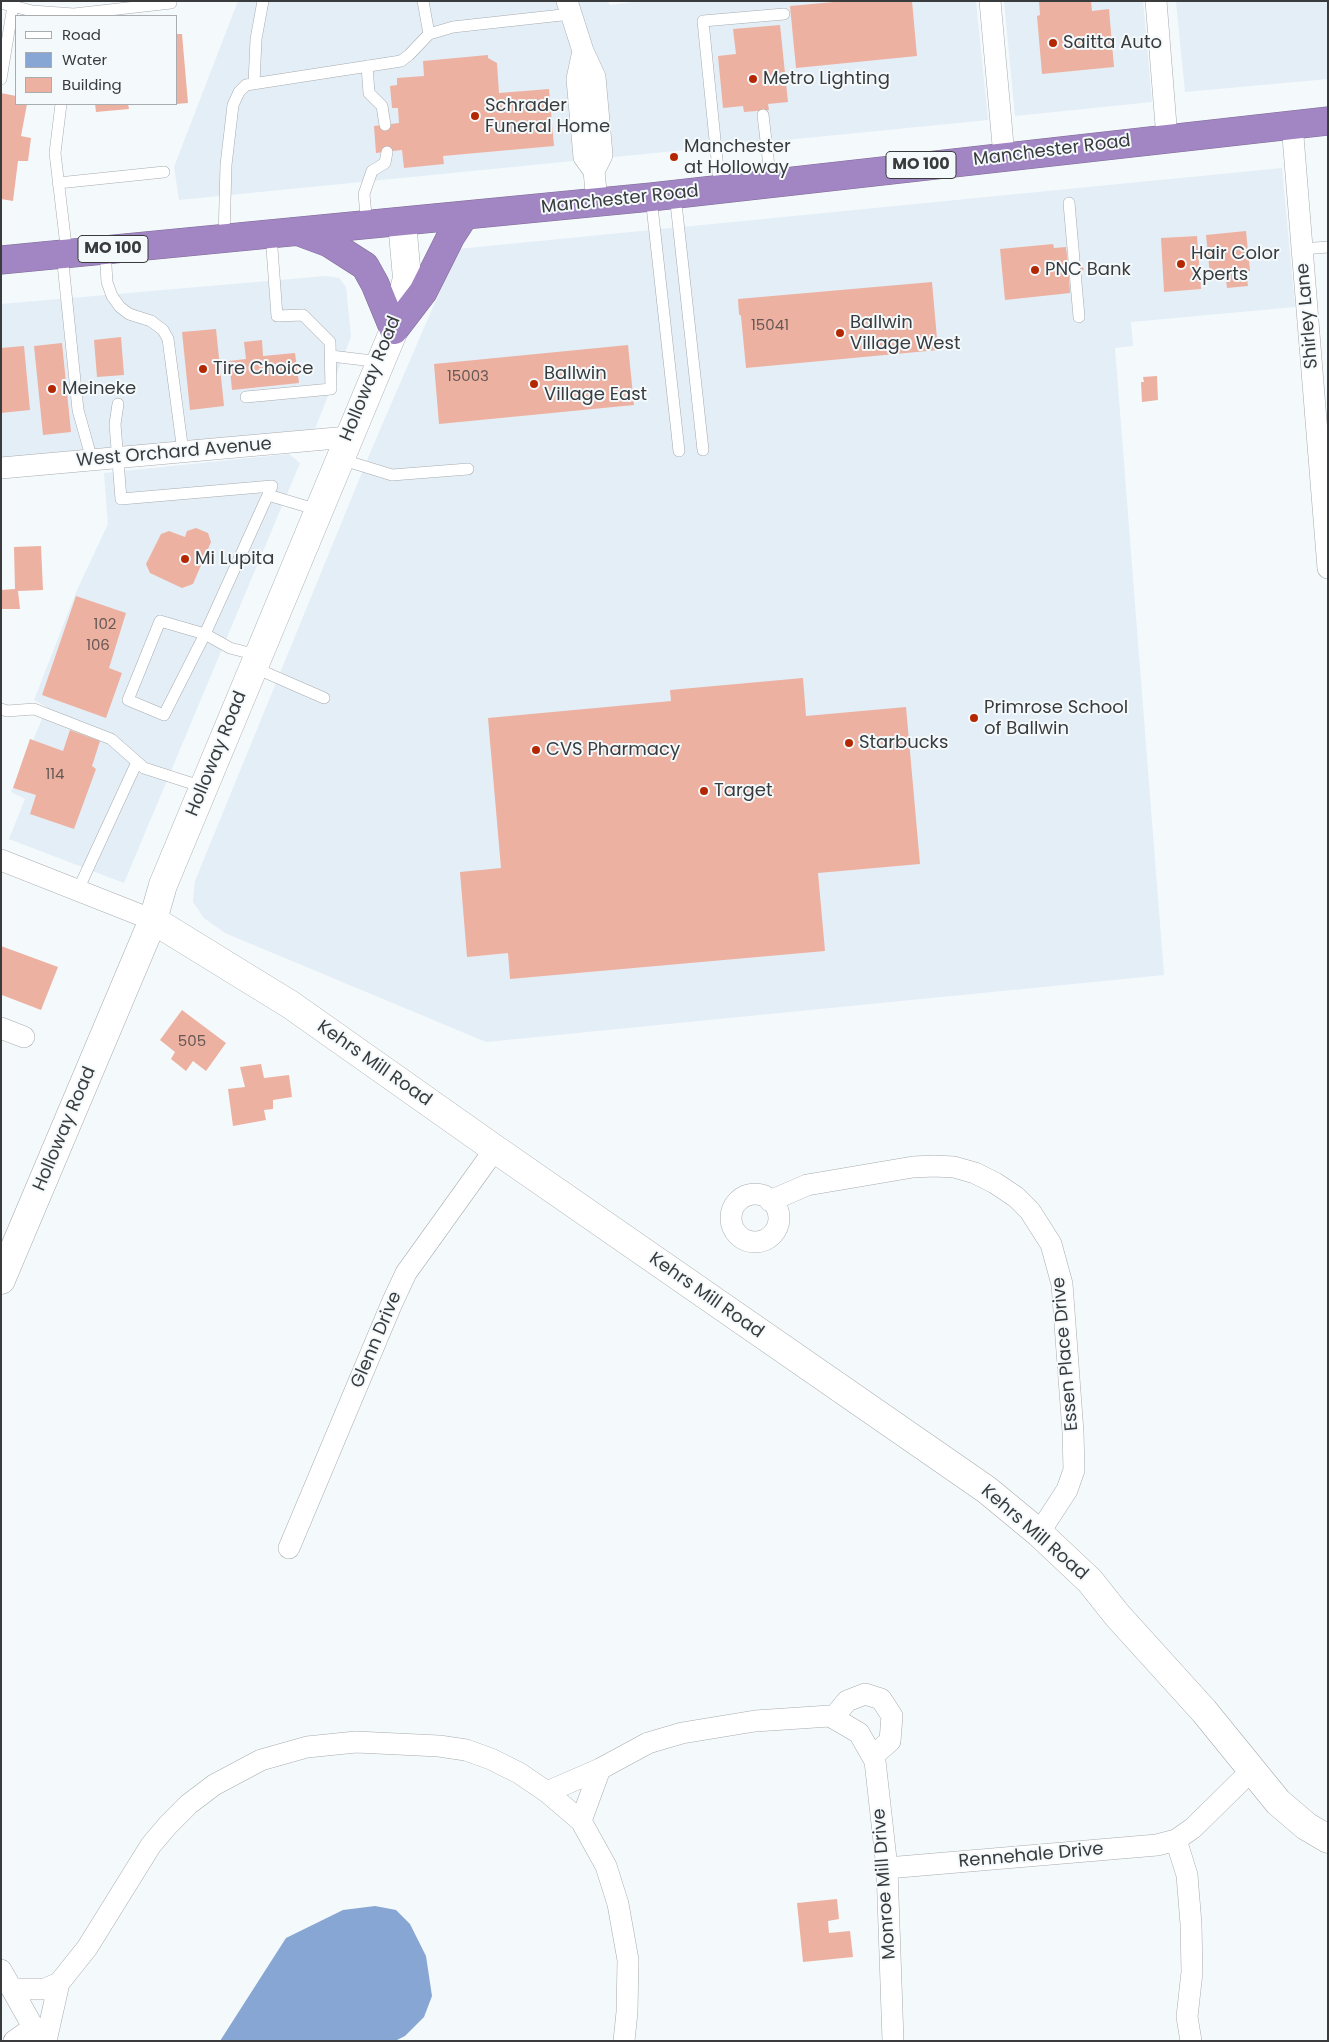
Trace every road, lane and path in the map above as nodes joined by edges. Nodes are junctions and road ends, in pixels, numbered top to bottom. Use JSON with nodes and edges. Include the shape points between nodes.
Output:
{"nodes":[{"id":1,"x":263,"y":1,"type":"edge"},
{"id":2,"x":423,"y":1,"type":"edge"},
{"id":3,"x":990,"y":1,"type":"edge"},
{"id":4,"x":1156,"y":1,"type":"edge"},
{"id":5,"x":1,"y":3,"type":"edge"},
{"id":6,"x":171,"y":3,"type":"dead end"},
{"id":7,"x":13,"y":6,"type":"junction"},
{"id":8,"x":569,"y":8,"type":"edge"},
{"id":9,"x":784,"y":14,"type":"dead end"},
{"id":10,"x":73,"y":15,"type":"edge"},
{"id":11,"x":429,"y":34,"type":"junction"},
{"id":12,"x":367,"y":66,"type":"junction"},
{"id":13,"x":1,"y":79,"type":"edge"},
{"id":14,"x":254,"y":84,"type":"junction"},
{"id":15,"x":61,"y":105,"type":"edge"},
{"id":16,"x":763,"y":115,"type":"dead end"},
{"id":17,"x":1328,"y":121,"type":"edge"},
{"id":18,"x":1292,"y":124,"type":"junction"},
{"id":19,"x":385,"y":125,"type":"dead end"},
{"id":20,"x":1166,"y":138,"type":"junction"},
{"id":21,"x":387,"y":152,"type":"dead end"},
{"id":22,"x":1004,"y":156,"type":"junction"},
{"id":23,"x":164,"y":172,"type":"dead end"},
{"id":24,"x":58,"y":183,"type":"junction"},
{"id":25,"x":771,"y":183,"type":"junction"},
{"id":26,"x":720,"y":189,"type":"junction"},
{"id":27,"x":663,"y":196,"type":"junction"},
{"id":28,"x":597,"y":202,"type":"junction"},
{"id":29,"x":1069,"y":203,"type":"dead end"},
{"id":30,"x":464,"y":216,"type":"junction"},
{"id":31,"x":402,"y":222,"type":"junction"},
{"id":32,"x":367,"y":226,"type":"junction"},
{"id":33,"x":298,"y":232,"type":"junction"},
{"id":34,"x":271,"y":235,"type":"junction"},
{"id":35,"x":224,"y":238,"type":"junction"},
{"id":36,"x":1328,"y":247,"type":"edge"},
{"id":37,"x":105,"y":250,"type":"junction"},
{"id":38,"x":1302,"y":250,"type":"junction"},
{"id":39,"x":65,"y":254,"type":"junction"},
{"id":40,"x":1,"y":260,"type":"edge"},
{"id":41,"x":1079,"y":317,"type":"dead end"},
{"id":42,"x":394,"y":330,"type":"junction"},
{"id":43,"x":330,"y":356,"type":"junction"},
{"id":44,"x":381,"y":362,"type":"junction"},
{"id":45,"x":246,"y":397,"type":"dead end"},
{"id":46,"x":118,"y":404,"type":"dead end"},
{"id":47,"x":343,"y":448,"type":"junction"},
{"id":48,"x":702,"y":450,"type":"dead end"},
{"id":49,"x":679,"y":451,"type":"dead end"},
{"id":50,"x":183,"y":452,"type":"junction"},
{"id":51,"x":119,"y":458,"type":"junction"},
{"id":52,"x":92,"y":460,"type":"junction"},
{"id":53,"x":1,"y":468,"type":"edge"},
{"id":54,"x":468,"y":468,"type":"dead end"},
{"id":55,"x":1324,"y":479,"type":"edge"},
{"id":56,"x":268,"y":495,"type":"junction"},
{"id":57,"x":318,"y":510,"type":"junction"},
{"id":58,"x":1328,"y":568,"type":"edge"},
{"id":59,"x":205,"y":634,"type":"junction"},
{"id":60,"x":255,"y":661,"type":"junction"},
{"id":61,"x":324,"y":698,"type":"dead end"},
{"id":62,"x":1,"y":709,"type":"edge"},
{"id":63,"x":137,"y":762,"type":"junction"},
{"id":64,"x":203,"y":787,"type":"junction"},
{"id":65,"x":1,"y":860,"type":"edge"},
{"id":66,"x":78,"y":890,"type":"junction"},
{"id":67,"x":153,"y":920,"type":"junction"},
{"id":68,"x":1,"y":1028,"type":"edge"},
{"id":69,"x":24,"y":1038,"type":"dead end"},
{"id":70,"x":494,"y":1149,"type":"junction"},
{"id":71,"x":770,"y":1201,"type":"dead end"},
{"id":72,"x":1,"y":1280,"type":"edge"},
{"id":73,"x":1040,"y":1533,"type":"junction"},
{"id":74,"x":289,"y":1548,"type":"dead end"},
{"id":75,"x":832,"y":1718,"type":"junction"},
{"id":76,"x":874,"y":1755,"type":"junction"},
{"id":77,"x":600,"y":1769,"type":"junction"},
{"id":78,"x":1252,"y":1770,"type":"junction"},
{"id":79,"x":547,"y":1792,"type":"junction"},
{"id":80,"x":580,"y":1821,"type":"junction"},
{"id":81,"x":1328,"y":1839,"type":"edge"},
{"id":82,"x":1176,"y":1840,"type":"junction"},
{"id":83,"x":887,"y":1868,"type":"junction"},
{"id":84,"x":1,"y":1970,"type":"edge"},
{"id":85,"x":59,"y":1983,"type":"junction"},
{"id":86,"x":13,"y":1990,"type":"junction"},
{"id":87,"x":40,"y":2036,"type":"edge"},
{"id":88,"x":14,"y":2041,"type":"edge"},
{"id":89,"x":624,"y":2041,"type":"edge"},
{"id":90,"x":893,"y":2041,"type":"edge"},
{"id":91,"x":1191,"y":2041,"type":"edge"}],
"edges":[{"from":1,"to":14,"type":"lane","via":[[256,39]]},
{"from":2,"to":11,"type":"lane"},
{"from":3,"to":22,"type":"street"},
{"from":4,"to":20,"type":"street"},
{"from":5,"to":7,"type":"lane"},
{"from":6,"to":10,"type":"lane"},
{"from":7,"to":10,"type":"lane"},
{"from":7,"to":13,"type":"lane"},
{"from":8,"to":11,"type":"lane","via":[[453,27]]},
{"from":8,"to":28,"type":"street","via":[[595,77],[602,155],[594,171]]},
{"from":9,"to":26,"type":"lane","via":[[703,21]]},
{"from":11,"to":12,"type":"lane","via":[[401,61]]},
{"from":12,"to":14,"type":"lane"},
{"from":12,"to":19,"type":"lane","via":[[370,93],[382,106]]},
{"from":14,"to":35,"type":"lane","via":[[246,85],[232,104]]},
{"from":15,"to":24,"type":"lane","via":[[55,152]]},
{"from":16,"to":25,"type":"lane"},
{"from":17,"to":18,"type":"highway","name":"Manchester Road","number":"MO 100"},
{"from":18,"to":20,"type":"highway","name":"Manchester Road","number":"MO 100"},
{"from":18,"to":38,"type":"street","name":"Shirley Lane"},
{"from":20,"to":22,"type":"highway","name":"Manchester Road","number":"MO 100"},
{"from":21,"to":32,"type":"lane","via":[[384,164],[372,171],[364,194]]},
{"from":22,"to":25,"type":"highway","name":"Manchester Road","number":"MO 100"},
{"from":23,"to":24,"type":"lane"},
{"from":24,"to":39,"type":"lane"},
{"from":25,"to":26,"type":"highway","name":"Manchester Road","number":"MO 100"},
{"from":26,"to":27,"type":"highway","name":"Manchester Road","number":"MO 100"},
{"from":27,"to":28,"type":"highway","name":"Manchester Road","number":"MO 100"},
{"from":27,"to":48,"type":"lane"},
{"from":27,"to":49,"type":"lane"},
{"from":28,"to":30,"type":"highway","name":"Manchester Road","number":"MO 100"},
{"from":29,"to":41,"type":"lane"},
{"from":30,"to":31,"type":"highway","name":"Manchester Road","number":"MO 100"},
{"from":30,"to":42,"type":"highway","via":[[424,292]]},
{"from":31,"to":32,"type":"highway","name":"Manchester Road","number":"MO 100"},
{"from":31,"to":42,"type":"street","name":"Holloway Road","via":[[407,278]]},
{"from":32,"to":33,"type":"highway","name":"Manchester Road","number":"MO 100"},
{"from":33,"to":34,"type":"highway","name":"Manchester Road","number":"MO 100"},
{"from":33,"to":42,"type":"highway","via":[[329,243],[365,266],[376,284]]},
{"from":34,"to":35,"type":"highway","name":"Manchester Road","number":"MO 100"},
{"from":34,"to":43,"type":"lane","via":[[277,316],[303,314],[330,342]]},
{"from":35,"to":37,"type":"highway","name":"Manchester Road","number":"MO 100"},
{"from":36,"to":38,"type":"lane"},
{"from":37,"to":39,"type":"highway","name":"Manchester Road","number":"MO 100"},
{"from":37,"to":50,"type":"lane","via":[[107,282],[120,308],[151,322],[163,330],[168,339]]},
{"from":38,"to":55,"type":"street","name":"Shirley Lane"},
{"from":39,"to":40,"type":"highway","name":"Manchester Road","number":"MO 100"},
{"from":39,"to":52,"type":"lane","via":[[78,410]]},
{"from":42,"to":44,"type":"street","name":"Holloway Road"},
{"from":43,"to":44,"type":"lane"},
{"from":43,"to":45,"type":"lane","via":[[332,389]]},
{"from":44,"to":47,"type":"street","name":"Holloway Road"},
{"from":46,"to":51,"type":"lane","via":[[115,424]]},
{"from":47,"to":50,"type":"street","name":"West Orchard Avenue"},
{"from":47,"to":54,"type":"lane","via":[[392,475]]},
{"from":47,"to":57,"type":"street","name":"Holloway Road"},
{"from":50,"to":51,"type":"street","name":"West Orchard Avenue"},
{"from":51,"to":52,"type":"street","name":"West Orchard Avenue"},
{"from":51,"to":56,"type":"lane","via":[[121,499],[272,486]]},
{"from":52,"to":53,"type":"street","name":"West Orchard Avenue"},
{"from":55,"to":58,"type":"street","name":"Shirley Lane"},
{"from":56,"to":57,"type":"lane"},
{"from":56,"to":59,"type":"lane"},
{"from":57,"to":60,"type":"street","name":"Holloway Road"},
{"from":59,"to":59,"type":"lane","via":[[164,715],[128,700],[160,621]]},
{"from":59,"to":60,"type":"lane"},
{"from":60,"to":61,"type":"lane"},
{"from":60,"to":64,"type":"street","name":"Holloway Road"},
{"from":62,"to":63,"type":"lane","via":[[34,709],[110,739]]},
{"from":63,"to":64,"type":"lane","via":[[144,768]]},
{"from":63,"to":66,"type":"lane"},
{"from":64,"to":67,"type":"street","name":"Holloway Road","via":[[163,885]]},
{"from":65,"to":66,"type":"street","name":"Kehrs Mill Road"},
{"from":66,"to":67,"type":"street","name":"Kehrs Mill Road"},
{"from":67,"to":70,"type":"street","name":"Kehrs Mill Road","via":[[291,1005]]},
{"from":67,"to":72,"type":"street","name":"Holloway Road"},
{"from":68,"to":69,"type":"street"},
{"from":70,"to":73,"type":"street","name":"Kehrs Mill Road","via":[[987,1490]]},
{"from":70,"to":74,"type":"street","name":"Glenn Drive","via":[[406,1273]]},
{"from":71,"to":73,"type":"street","name":"Essen Place Drive","via":[[807,1185],[934,1166],[975,1173],[996,1183],[1030,1211],[1051,1244],[1062,1284],[1073,1432],[1074,1470],[1067,1490]]},
{"from":73,"to":78,"type":"street","name":"Kehrs Mill Road","via":[[1090,1581]]},
{"from":75,"to":76,"type":"street","name":"Monroe Mill Drive","via":[[859,1733]]},
{"from":75,"to":76,"type":"street","via":[[847,1701],[865,1694],[881,1699],[892,1716],[890,1741]]},
{"from":75,"to":77,"type":"street","via":[[755,1721],[682,1733],[648,1743]]},
{"from":76,"to":83,"type":"street","name":"Monroe Mill Drive"},
{"from":77,"to":79,"type":"street"},
{"from":77,"to":80,"type":"street"},
{"from":78,"to":81,"type":"street","name":"Kehrs Mill Road","via":[[1285,1808]]},
{"from":78,"to":82,"type":"street","via":[[1193,1828]]},
{"from":79,"to":80,"type":"street"},
{"from":79,"to":85,"type":"street","via":[[491,1759],[466,1750],[439,1746],[356,1742],[307,1747],[261,1760],[214,1785],[168,1825],[151,1845],[87,1948]]},
{"from":80,"to":89,"type":"street","via":[[606,1866],[624,1934],[628,1960]]},
{"from":82,"to":83,"type":"street","name":"Rennehale Drive"},
{"from":82,"to":91,"type":"street","via":[[1187,1875],[1191,1924],[1192,1972],[1187,2017]]},
{"from":83,"to":90,"type":"street","name":"Monroe Mill Drive"},
{"from":84,"to":86,"type":"street"},
{"from":85,"to":86,"type":"street","via":[[45,1990]]},
{"from":85,"to":87,"type":"street"},
{"from":86,"to":87,"type":"street"},
{"from":87,"to":88,"type":"street"}]}
